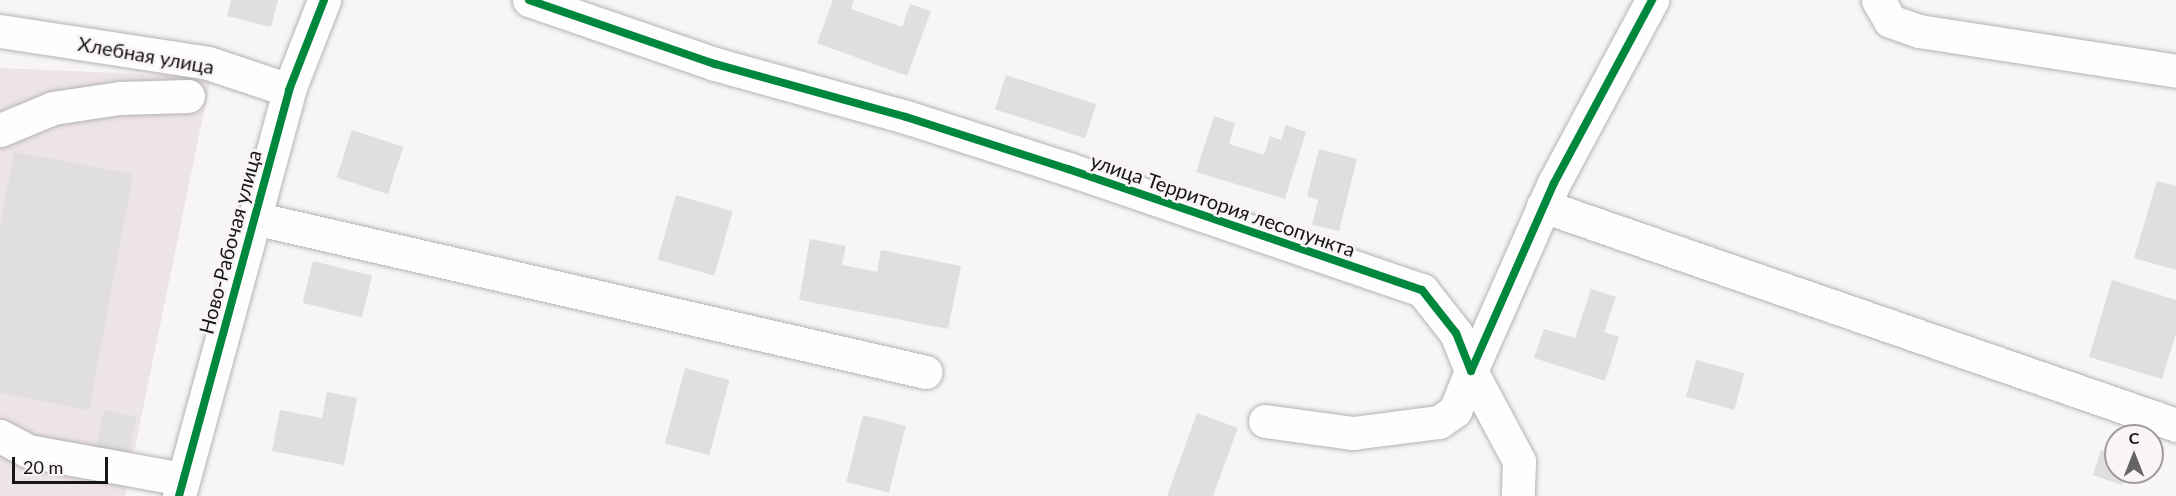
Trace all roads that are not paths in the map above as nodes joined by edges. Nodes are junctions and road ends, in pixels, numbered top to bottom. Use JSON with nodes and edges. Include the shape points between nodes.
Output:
{"nodes":[{"id":1,"x":324,"y":0,"type":"edge"},
{"id":2,"x":529,"y":0,"type":"edge"},
{"id":3,"x":1652,"y":0,"type":"edge"},
{"id":4,"x":1878,"y":0,"type":"edge"},
{"id":5,"x":0,"y":31,"type":"edge"},
{"id":6,"x":2176,"y":71,"type":"edge"},
{"id":7,"x":289,"y":90,"type":"junction"},
{"id":8,"x":188,"y":96,"type":"dead end"},
{"id":9,"x":0,"y":130,"type":"edge"},
{"id":10,"x":1543,"y":206,"type":"junction"},
{"id":11,"x":254,"y":218,"type":"junction"},
{"id":12,"x":1471,"y":370,"type":"junction"},
{"id":13,"x":927,"y":372,"type":"dead end"},
{"id":14,"x":1265,"y":421,"type":"dead end"},
{"id":15,"x":2176,"y":425,"type":"edge"},
{"id":16,"x":0,"y":436,"type":"edge"},
{"id":17,"x":180,"y":488,"type":"edge"},
{"id":18,"x":1518,"y":496,"type":"edge"}],
"edges":[{"from":1,"to":7,"type":"street","name":"Ново-Рабочая улица"},
{"from":2,"to":12,"type":"street","name":"улица Территория лесопункта","via":[[715,64],[906,117],[1068,169],[1422,290],[1456,333]]},
{"from":3,"to":10,"type":"street"},
{"from":4,"to":6,"type":"street","via":[[1890,21],[1919,32]]},
{"from":5,"to":7,"type":"street","name":"Хлебная улица","via":[[208,63]]},
{"from":7,"to":11,"type":"street","name":"Ново-Рабочая улица"},
{"from":8,"to":9,"type":"street","via":[[119,98],[53,108]]},
{"from":10,"to":12,"type":"street"},
{"from":10,"to":15,"type":"street"},
{"from":11,"to":13,"type":"street"},
{"from":11,"to":17,"type":"street","name":"Ново-Рабочая улица"},
{"from":12,"to":14,"type":"street","via":[[1455,411],[1439,422],[1353,433]]},
{"from":12,"to":18,"type":"street","name":"улица Территория лесопункта","via":[[1519,461]]},
{"from":16,"to":17,"type":"street","via":[[28,451]]}]}
